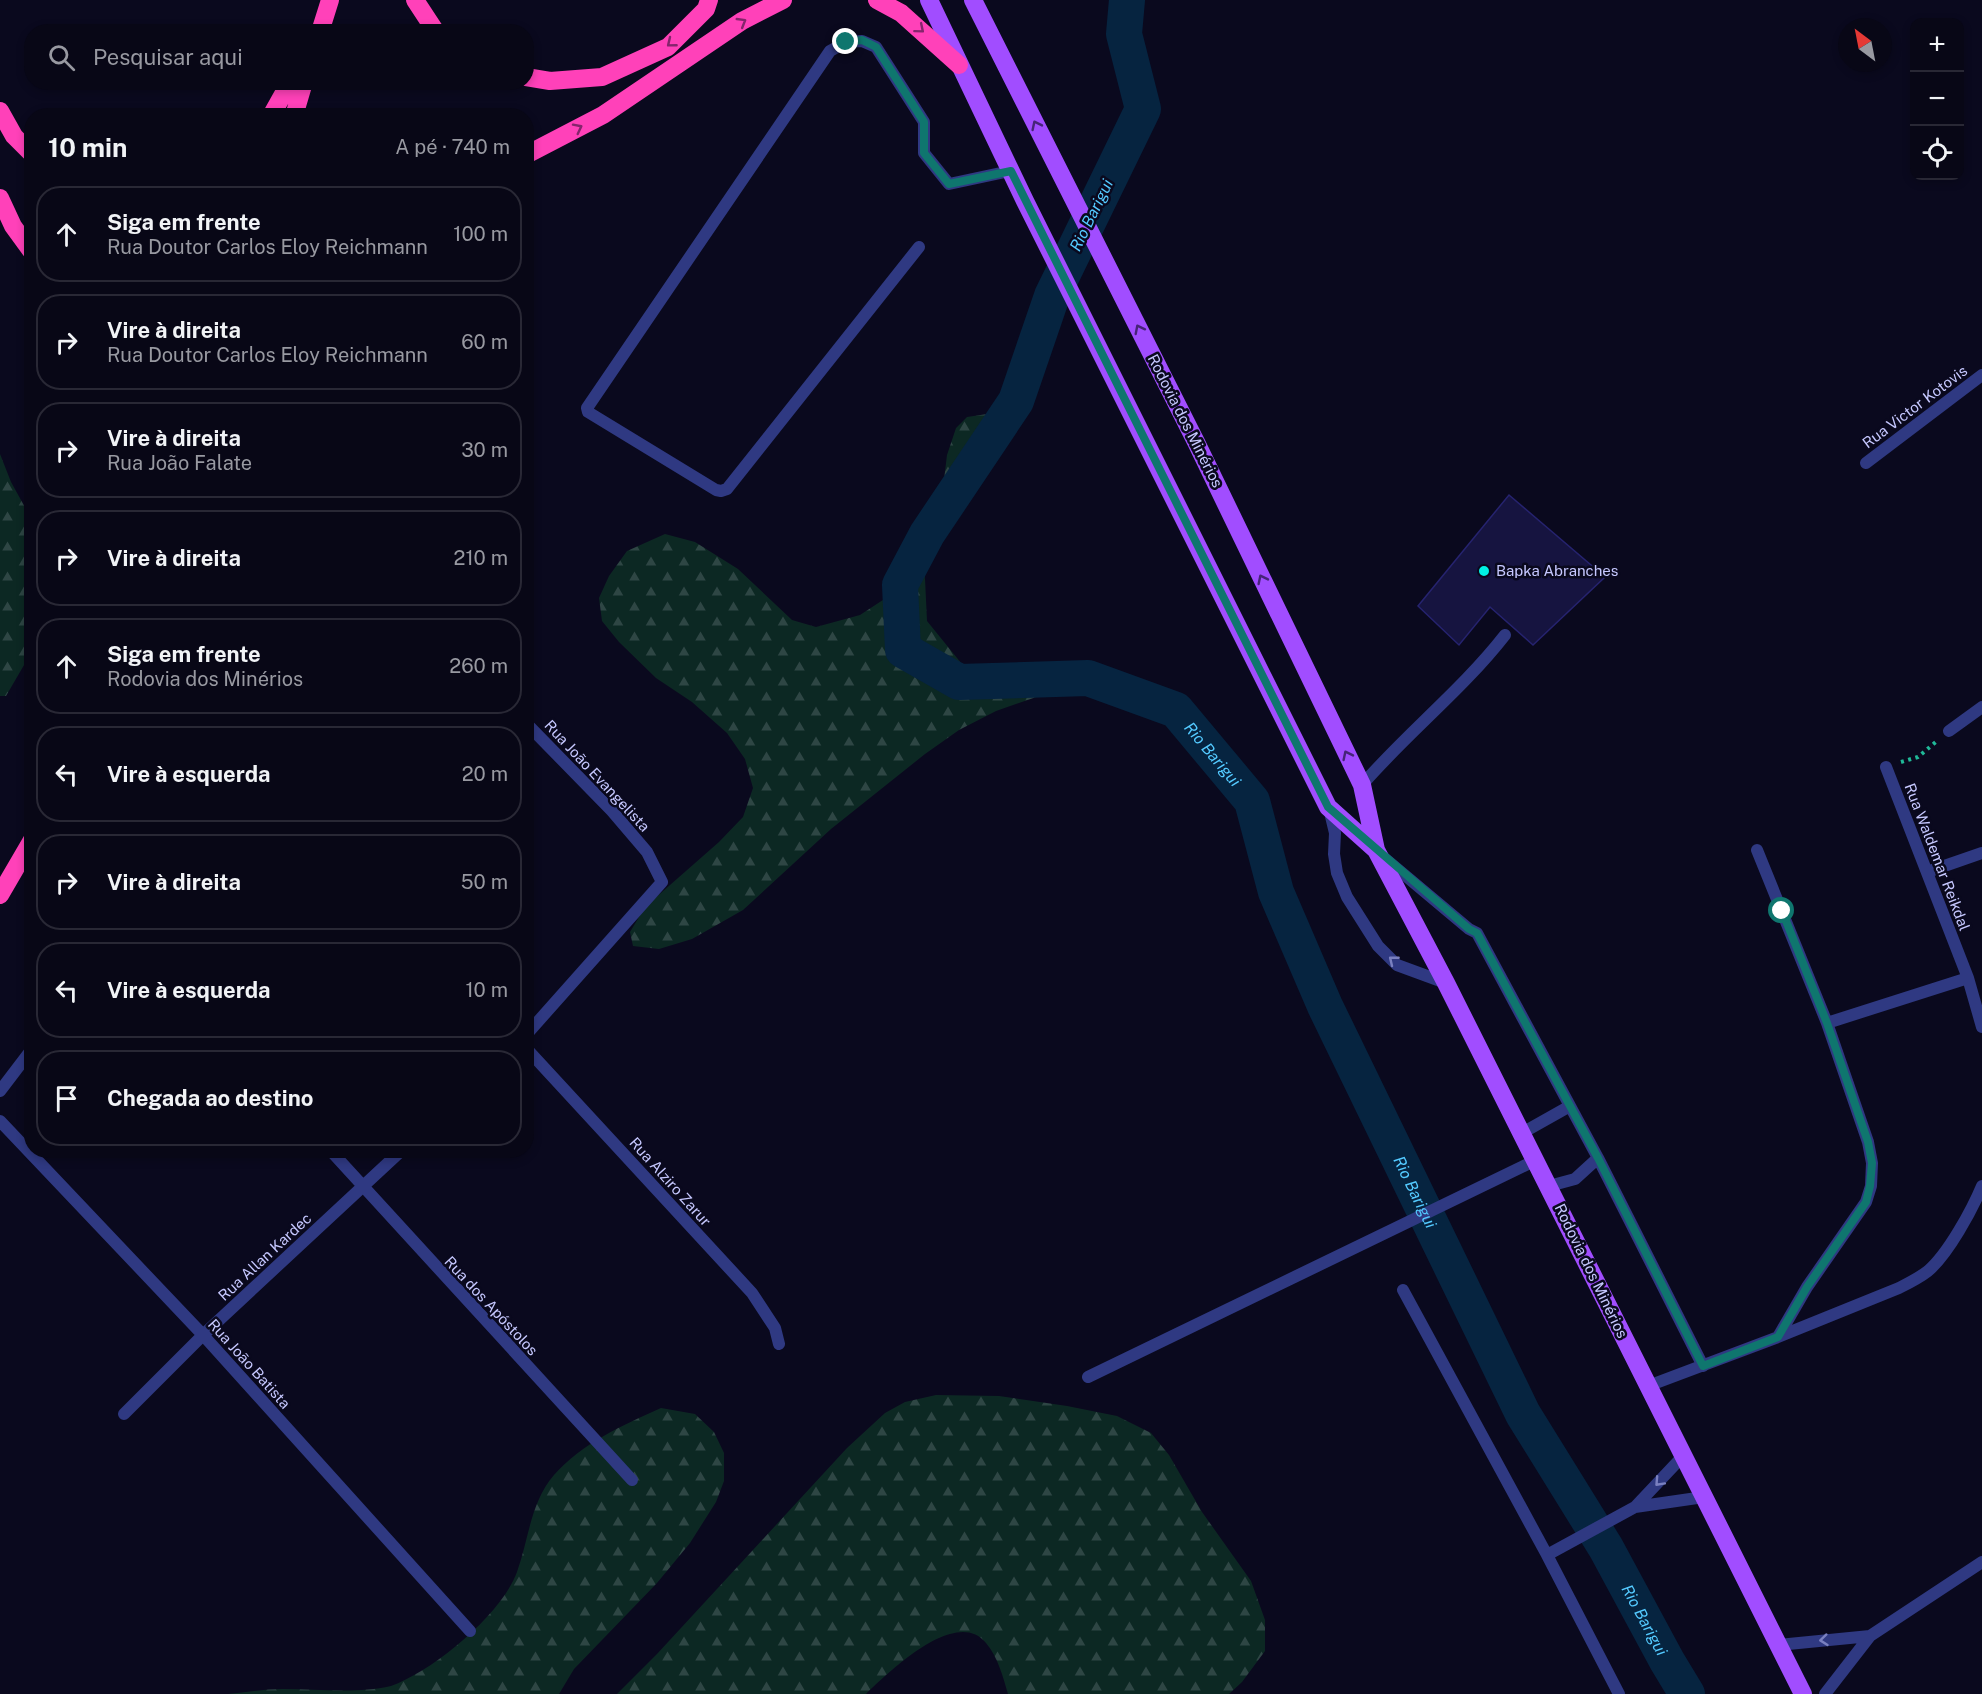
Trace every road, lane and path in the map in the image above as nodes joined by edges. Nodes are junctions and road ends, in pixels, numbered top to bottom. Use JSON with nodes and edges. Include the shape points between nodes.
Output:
{"nodes":[{"id":1,"x":330,"y":0,"type":"edge"},
{"id":2,"x":415,"y":0,"type":"edge"},
{"id":3,"x":709,"y":0,"type":"edge"},
{"id":4,"x":783,"y":0,"type":"edge"},
{"id":5,"x":877,"y":0,"type":"edge"},
{"id":6,"x":929,"y":0,"type":"edge"},
{"id":7,"x":973,"y":0,"type":"edge"},
{"id":8,"x":322,"y":24,"type":"edge"},
{"id":9,"x":431,"y":24,"type":"edge"},
{"id":10,"x":959,"y":65,"type":"junction"},
{"id":11,"x":534,"y":78,"type":"edge"},
{"id":12,"x":286,"y":90,"type":"edge"},
{"id":13,"x":302,"y":90,"type":"edge"},
{"id":14,"x":276,"y":108,"type":"edge"},
{"id":15,"x":296,"y":108,"type":"edge"},
{"id":16,"x":0,"y":111,"type":"edge"},
{"id":17,"x":24,"y":146,"type":"edge"},
{"id":18,"x":534,"y":151,"type":"edge"},
{"id":19,"x":1011,"y":171,"type":"junction"},
{"id":20,"x":0,"y":198,"type":"edge"},
{"id":21,"x":24,"y":240,"type":"edge"},
{"id":22,"x":919,"y":247,"type":"dead end"},
{"id":23,"x":1982,"y":375,"type":"edge"},
{"id":24,"x":1866,"y":463,"type":"dead end"},
{"id":25,"x":1505,"y":635,"type":"dead end"},
{"id":26,"x":1982,"y":707,"type":"edge"},
{"id":27,"x":534,"y":731,"type":"edge"},
{"id":28,"x":1949,"y":731,"type":"joint"},
{"id":29,"x":1918,"y":757,"type":"dead end"},
{"id":30,"x":1886,"y":767,"type":"dead end"},
{"id":31,"x":1362,"y":785,"type":"junction"},
{"id":32,"x":1328,"y":807,"type":"junction"},
{"id":33,"x":1376,"y":850,"type":"junction"},
{"id":34,"x":1757,"y":850,"type":"dead end"},
{"id":35,"x":1982,"y":853,"type":"edge"},
{"id":36,"x":24,"y":854,"type":"edge"},
{"id":37,"x":1927,"y":872,"type":"junction"},
{"id":38,"x":0,"y":895,"type":"edge"},
{"id":39,"x":1968,"y":978,"type":"junction"},
{"id":40,"x":1446,"y":983,"type":"junction"},
{"id":41,"x":1827,"y":1023,"type":"junction"},
{"id":42,"x":534,"y":1026,"type":"edge"},
{"id":43,"x":1982,"y":1027,"type":"edge"},
{"id":44,"x":534,"y":1057,"type":"edge"},
{"id":45,"x":24,"y":1060,"type":"edge"},
{"id":46,"x":0,"y":1091,"type":"edge"},
{"id":47,"x":1570,"y":1106,"type":"junction"},
{"id":48,"x":0,"y":1121,"type":"edge"},
{"id":49,"x":1522,"y":1133,"type":"junction"},
{"id":50,"x":24,"y":1146,"type":"edge"},
{"id":51,"x":35,"y":1158,"type":"edge"},
{"id":52,"x":337,"y":1158,"type":"edge"},
{"id":53,"x":394,"y":1158,"type":"edge"},
{"id":54,"x":1598,"y":1158,"type":"junction"},
{"id":55,"x":1536,"y":1160,"type":"junction"},
{"id":56,"x":1549,"y":1186,"type":"junction"},
{"id":57,"x":1982,"y":1186,"type":"edge"},
{"id":58,"x":363,"y":1187,"type":"junction"},
{"id":59,"x":1403,"y":1290,"type":"dead end"},
{"id":60,"x":203,"y":1335,"type":"junction"},
{"id":61,"x":1778,"y":1337,"type":"junction"},
{"id":62,"x":779,"y":1344,"type":"dead end"},
{"id":63,"x":1703,"y":1366,"type":"junction"},
{"id":64,"x":1088,"y":1377,"type":"dead end"},
{"id":65,"x":1648,"y":1386,"type":"junction"},
{"id":66,"x":124,"y":1414,"type":"dead end"},
{"id":67,"x":1683,"y":1456,"type":"junction"},
{"id":68,"x":632,"y":1480,"type":"dead end"},
{"id":69,"x":1704,"y":1497,"type":"junction"},
{"id":70,"x":1635,"y":1507,"type":"junction"},
{"id":71,"x":1547,"y":1555,"type":"junction"},
{"id":72,"x":1982,"y":1562,"type":"edge"},
{"id":73,"x":470,"y":1631,"type":"dead end"},
{"id":74,"x":1870,"y":1636,"type":"junction"},
{"id":75,"x":1778,"y":1645,"type":"junction"},
{"id":76,"x":1619,"y":1694,"type":"edge"},
{"id":77,"x":1803,"y":1694,"type":"edge"},
{"id":78,"x":1825,"y":1694,"type":"edge"}],
"edges":[{"from":1,"to":8,"type":"highway"},
{"from":2,"to":9,"type":"highway"},
{"from":3,"to":11,"type":"highway","one_way":true,"via":[[706,9],[668,47],[602,77]]},
{"from":18,"to":4,"type":"highway","one_way":true,"via":[[603,115],[742,21]]},
{"from":5,"to":10,"type":"highway","one_way":true,"via":[[901,13]]},
{"from":6,"to":10,"type":"main road","name":"Rodovia dos Minérios"},
{"from":31,"to":7,"type":"main road","name":"Rodovia dos Minérios","one_way":true,"via":[[1201,453]]},
{"from":10,"to":19,"type":"main road","name":"Rodovia dos Minérios"},
{"from":12,"to":14,"type":"highway"},
{"from":13,"to":15,"type":"highway"},
{"from":16,"to":17,"type":"highway"},
{"from":19,"to":22,"type":"street","via":[[949,184],[924,153],[924,122],[876,47],[862,40],[846,42],[830,51],[587,408],[588,412],[716,490],[727,489]]},
{"from":19,"to":32,"type":"main road","name":"Rodovia dos Minérios"},
{"from":20,"to":21,"type":"highway"},
{"from":23,"to":24,"type":"street","name":"Rua Victor Kotovis"},
{"from":25,"to":31,"type":"street"},
{"from":26,"to":28,"type":"street"},
{"from":27,"to":42,"type":"street","name":"Rua João Evangelista","via":[[647,852],[662,882]]},
{"from":28,"to":29,"type":"path"},
{"from":30,"to":37,"type":"street","name":"Rua Waldemar Reikdal"},
{"from":31,"to":33,"type":"main road","name":"Rodovia dos Minérios"},
{"from":32,"to":33,"type":"main road","name":"Rodovia dos Minérios"},
{"from":40,"to":32,"type":"street","one_way":true,"via":[[1397,965],[1378,946],[1347,897],[1337,873],[1335,833]]},
{"from":33,"to":40,"type":"main road","name":"Rodovia dos Minérios"},
{"from":33,"to":47,"type":"street","via":[[1477,933]]},
{"from":34,"to":41,"type":"street"},
{"from":35,"to":37,"type":"street"},
{"from":36,"to":38,"type":"highway"},
{"from":37,"to":39,"type":"street","name":"Rua Waldemar Reikdal"},
{"from":39,"to":41,"type":"street"},
{"from":39,"to":43,"type":"street","name":"Rua Waldemar Reikdal"},
{"from":40,"to":49,"type":"main road","name":"Rodovia dos Minérios"},
{"from":41,"to":61,"type":"street","via":[[1868,1142],[1872,1163],[1870,1186],[1866,1202],[1807,1287]]},
{"from":44,"to":62,"type":"street","name":"Rua Alziro Zarur","via":[[752,1293],[775,1328]]},
{"from":45,"to":46,"type":"street"},
{"from":47,"to":49,"type":"street"},
{"from":47,"to":54,"type":"street"},
{"from":48,"to":50,"type":"street","name":"Rua João Batista"},
{"from":49,"to":55,"type":"main road","name":"Rodovia dos Minérios"},
{"from":51,"to":60,"type":"street","name":"Rua João Batista"},
{"from":52,"to":58,"type":"street","name":"Rua dos Apóstolos"},
{"from":53,"to":58,"type":"street","name":"Rua Allan Kardec"},
{"from":54,"to":56,"type":"street","via":[[1575,1179]]},
{"from":54,"to":63,"type":"street"},
{"from":55,"to":56,"type":"main road","name":"Rodovia dos Minérios"},
{"from":55,"to":64,"type":"street"},
{"from":56,"to":65,"type":"main road","name":"Rodovia dos Minérios"},
{"from":57,"to":61,"type":"street","via":[[1940,1257],[1923,1274],[1899,1288]]},
{"from":58,"to":60,"type":"street","name":"Rua Allan Kardec"},
{"from":58,"to":68,"type":"street","name":"Rua dos Apóstolos"},
{"from":59,"to":71,"type":"street"},
{"from":60,"to":66,"type":"street","name":"Rua Allan Kardec"},
{"from":60,"to":73,"type":"street","name":"Rua João Batista"},
{"from":61,"to":63,"type":"street"},
{"from":63,"to":65,"type":"street"},
{"from":65,"to":67,"type":"main road","name":"Rodovia dos Minérios"},
{"from":67,"to":69,"type":"main road","name":"Rodovia dos Minérios"},
{"from":67,"to":70,"type":"street","one_way":true},
{"from":69,"to":70,"type":"street"},
{"from":69,"to":75,"type":"main road","name":"Rodovia dos Minérios"},
{"from":70,"to":71,"type":"street"},
{"from":71,"to":76,"type":"street"},
{"from":72,"to":74,"type":"street"},
{"from":74,"to":75,"type":"street","one_way":true},
{"from":74,"to":78,"type":"street"},
{"from":75,"to":77,"type":"main road","name":"Rodovia dos Minérios"}]}
